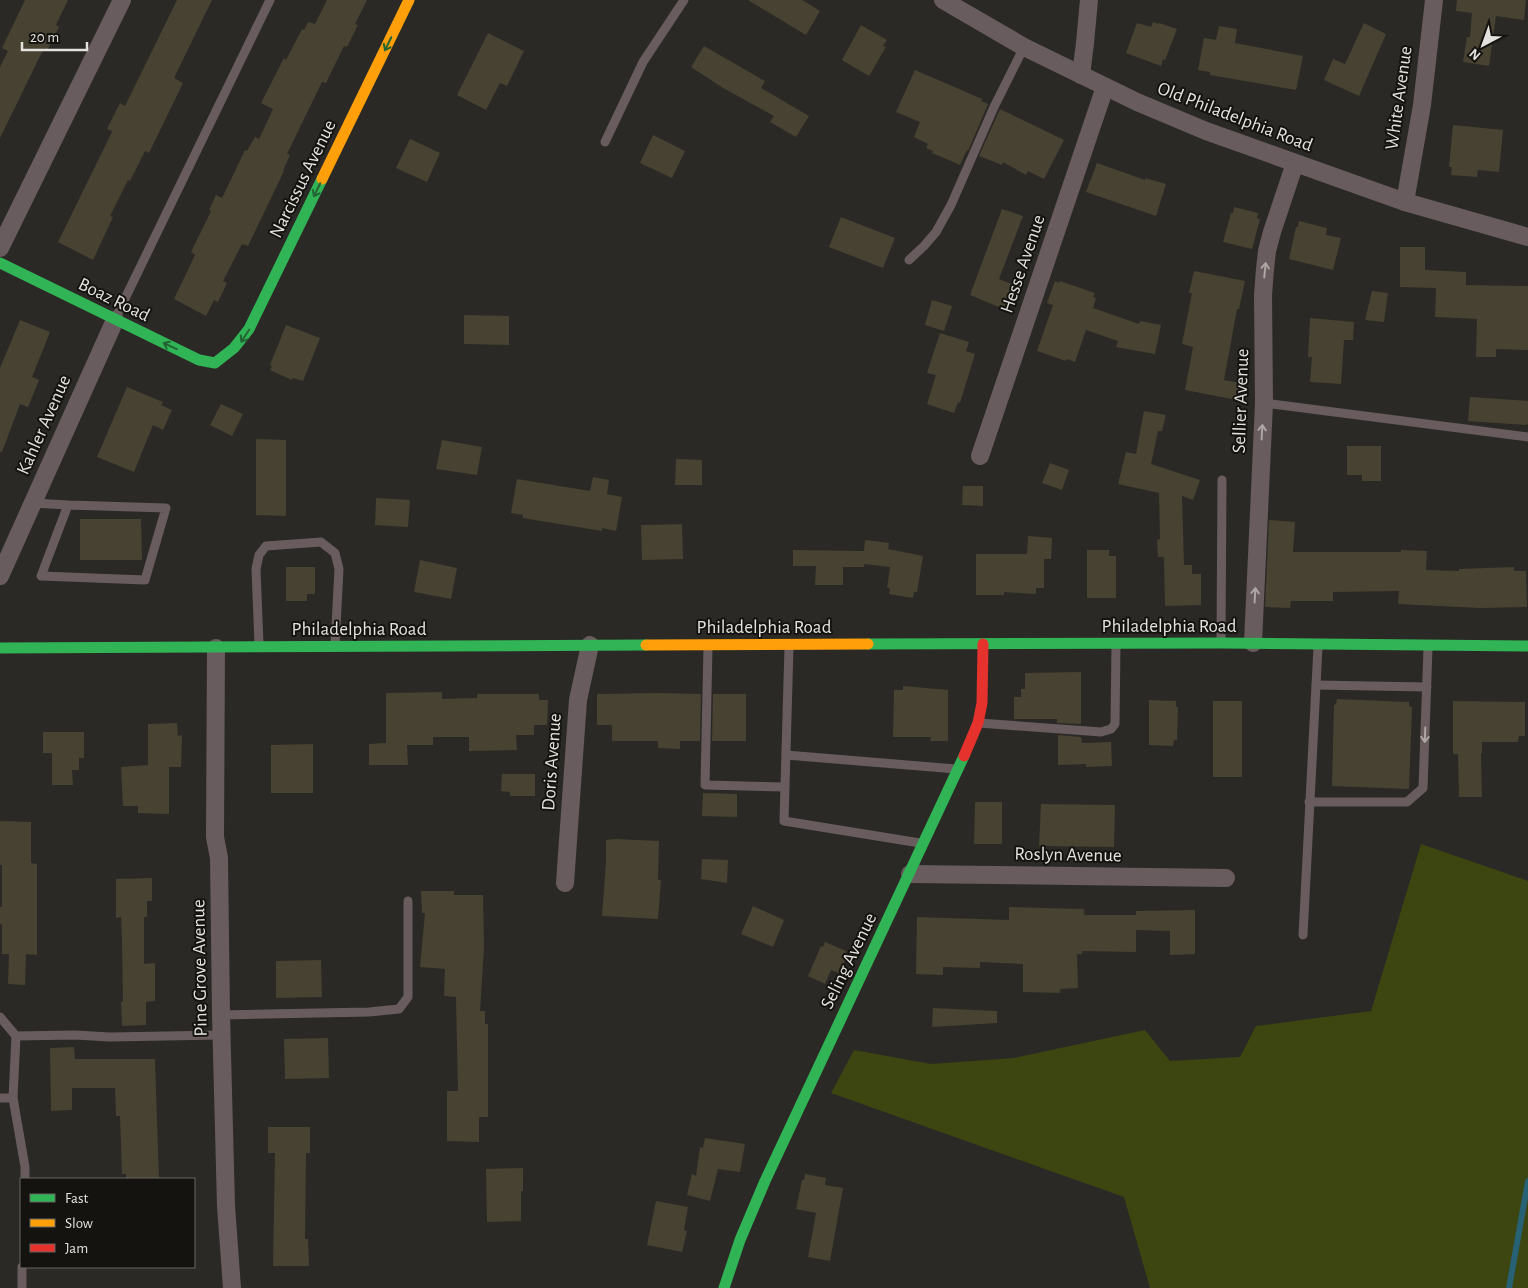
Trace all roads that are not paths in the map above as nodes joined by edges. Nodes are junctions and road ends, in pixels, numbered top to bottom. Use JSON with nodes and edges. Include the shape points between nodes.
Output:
{"nodes":[{"id":1,"x":122,"y":0,"type":"edge"},
{"id":2,"x":270,"y":0,"type":"edge"},
{"id":3,"x":409,"y":0,"type":"edge"},
{"id":4,"x":684,"y":0,"type":"edge"},
{"id":5,"x":943,"y":0,"type":"edge"},
{"id":6,"x":1088,"y":0,"type":"edge"},
{"id":7,"x":1434,"y":0,"type":"edge"},
{"id":8,"x":1024,"y":47,"type":"junction"},
{"id":9,"x":1081,"y":75,"type":"junction"},
{"id":10,"x":1106,"y":87,"type":"junction"},
{"id":11,"x":605,"y":142,"type":"dead end"},
{"id":12,"x":1295,"y":163,"type":"junction"},
{"id":13,"x":1405,"y":202,"type":"junction"},
{"id":14,"x":1528,"y":237,"type":"edge"},
{"id":15,"x":0,"y":248,"type":"edge"},
{"id":16,"x":909,"y":260,"type":"dead end"},
{"id":17,"x":0,"y":263,"type":"edge"},
{"id":18,"x":115,"y":320,"type":"junction"},
{"id":19,"x":215,"y":363,"type":"joint"},
{"id":20,"x":1264,"y":403,"type":"junction"},
{"id":21,"x":1528,"y":437,"type":"edge"},
{"id":22,"x":980,"y":456,"type":"dead end"},
{"id":23,"x":1222,"y":480,"type":"dead end"},
{"id":24,"x":32,"y":504,"type":"junction"},
{"id":25,"x":68,"y":505,"type":"junction"},
{"id":26,"x":0,"y":576,"type":"edge"},
{"id":27,"x":1221,"y":643,"type":"junction"},
{"id":28,"x":708,"y":644,"type":"junction"},
{"id":29,"x":789,"y":644,"type":"junction"},
{"id":30,"x":984,"y":644,"type":"junction"},
{"id":31,"x":1116,"y":644,"type":"junction"},
{"id":32,"x":1252,"y":644,"type":"junction"},
{"id":33,"x":1318,"y":644,"type":"junction"},
{"id":34,"x":590,"y":645,"type":"junction"},
{"id":35,"x":1428,"y":645,"type":"junction"},
{"id":36,"x":1528,"y":646,"type":"edge"},
{"id":37,"x":259,"y":647,"type":"junction"},
{"id":38,"x":335,"y":647,"type":"junction"},
{"id":39,"x":0,"y":648,"type":"edge"},
{"id":40,"x":216,"y":648,"type":"junction"},
{"id":41,"x":1316,"y":685,"type":"junction"},
{"id":42,"x":1427,"y":687,"type":"junction"},
{"id":43,"x":978,"y":723,"type":"junction"},
{"id":44,"x":786,"y":755,"type":"junction"},
{"id":45,"x":958,"y":770,"type":"junction"},
{"id":46,"x":785,"y":787,"type":"junction"},
{"id":47,"x":1309,"y":802,"type":"junction"},
{"id":48,"x":924,"y":844,"type":"junction"},
{"id":49,"x":910,"y":874,"type":"junction"},
{"id":50,"x":1226,"y":878,"type":"dead end"},
{"id":51,"x":565,"y":883,"type":"dead end"},
{"id":52,"x":408,"y":901,"type":"dead end"},
{"id":53,"x":1303,"y":935,"type":"dead end"},
{"id":54,"x":221,"y":1015,"type":"junction"},
{"id":55,"x":0,"y":1017,"type":"edge"},
{"id":56,"x":221,"y":1035,"type":"junction"},
{"id":57,"x":16,"y":1036,"type":"junction"},
{"id":58,"x":0,"y":1098,"type":"edge"},
{"id":59,"x":13,"y":1098,"type":"junction"},
{"id":60,"x":25,"y":1178,"type":"edge"},
{"id":61,"x":22,"y":1268,"type":"edge"},
{"id":62,"x":22,"y":1288,"type":"edge"},
{"id":63,"x":232,"y":1288,"type":"edge"},
{"id":64,"x":724,"y":1288,"type":"edge"}],
"edges":[{"from":1,"to":15,"type":"street"},
{"from":2,"to":18,"type":"lane"},
{"from":3,"to":19,"type":"main road","name":"Narcissus Avenue","one_way":true,"via":[[249,329],[234,350]]},
{"from":4,"to":11,"type":"lane","via":[[644,62]]},
{"from":5,"to":8,"type":"street","name":"Old Philadelphia Road"},
{"from":6,"to":9,"type":"street"},
{"from":7,"to":13,"type":"street","name":"White Avenue","via":[[1422,105]]},
{"from":8,"to":9,"type":"street","name":"Old Philadelphia Road"},
{"from":8,"to":16,"type":"lane","via":[[951,205],[936,232]]},
{"from":9,"to":10,"type":"street","name":"Old Philadelphia Road"},
{"from":10,"to":12,"type":"street","name":"Old Philadelphia Road","via":[[1206,131]]},
{"from":10,"to":22,"type":"street","name":"Hesse Avenue"},
{"from":12,"to":13,"type":"street","name":"Old Philadelphia Road"},
{"from":20,"to":12,"type":"street","name":"Sellier Avenue","one_way":true,"via":[[1263,296],[1267,251]]},
{"from":13,"to":14,"type":"street","name":"Old Philadelphia Road"},
{"from":17,"to":18,"type":"main road","name":"Boaz Road"},
{"from":19,"to":18,"type":"main road","name":"Boaz Road","one_way":true,"via":[[199,360]]},
{"from":18,"to":24,"type":"street","name":"Kahler Avenue"},
{"from":20,"to":21,"type":"lane"},
{"from":32,"to":20,"type":"street","name":"Sellier Avenue","one_way":true},
{"from":23,"to":27,"type":"lane"},
{"from":24,"to":25,"type":"lane"},
{"from":24,"to":26,"type":"street","name":"Kahler Avenue"},
{"from":25,"to":25,"type":"lane","via":[[41,576],[145,580],[166,508]]},
{"from":27,"to":31,"type":"main road","name":"Philadelphia Road"},
{"from":27,"to":32,"type":"main road","name":"Philadelphia Road"},
{"from":28,"to":29,"type":"main road","name":"Philadelphia Road"},
{"from":28,"to":34,"type":"main road","name":"Philadelphia Road"},
{"from":28,"to":46,"type":"lane","via":[[705,785]]},
{"from":29,"to":30,"type":"main road","name":"Philadelphia Road"},
{"from":29,"to":44,"type":"lane"},
{"from":30,"to":31,"type":"main road","name":"Philadelphia Road"},
{"from":30,"to":43,"type":"main road","name":"Seling Avenue","via":[[984,691]]},
{"from":31,"to":43,"type":"lane","via":[[1115,724],[1111,729],[1101,732]]},
{"from":32,"to":33,"type":"main road","name":"Philadelphia Road"},
{"from":33,"to":35,"type":"main road","name":"Philadelphia Road"},
{"from":33,"to":41,"type":"lane"},
{"from":34,"to":38,"type":"main road","name":"Philadelphia Road"},
{"from":34,"to":51,"type":"street","name":"Doris Avenue","via":[[578,700]]},
{"from":35,"to":36,"type":"main road","name":"Philadelphia Road"},
{"from":35,"to":42,"type":"lane"},
{"from":37,"to":38,"type":"main road","name":"Philadelphia Road"},
{"from":37,"to":38,"type":"lane","via":[[256,569],[259,555],[266,546],[322,542],[335,552],[339,569]]},
{"from":37,"to":40,"type":"main road","name":"Philadelphia Road"},
{"from":39,"to":40,"type":"main road","name":"Philadelphia Road"},
{"from":40,"to":54,"type":"street","name":"Pine Grove Avenue","via":[[215,837],[219,858]]},
{"from":41,"to":42,"type":"lane"},
{"from":41,"to":47,"type":"lane"},
{"from":42,"to":47,"type":"lane","one_way":true,"via":[[1423,788],[1407,802]]},
{"from":43,"to":45,"type":"main road","name":"Seling Avenue"},
{"from":44,"to":45,"type":"lane"},
{"from":44,"to":46,"type":"lane"},
{"from":45,"to":48,"type":"main road","name":"Seling Avenue"},
{"from":46,"to":48,"type":"lane","via":[[784,820]]},
{"from":47,"to":53,"type":"lane"},
{"from":48,"to":49,"type":"main road","name":"Seling Avenue"},
{"from":49,"to":50,"type":"street","name":"Roslyn Avenue"},
{"from":49,"to":64,"type":"main road","name":"Seling Avenue","via":[[769,1172]]},
{"from":52,"to":54,"type":"lane","via":[[408,997],[399,1009]]},
{"from":54,"to":56,"type":"street","name":"Pine Grove Avenue"},
{"from":55,"to":57,"type":"lane"},
{"from":56,"to":57,"type":"lane"},
{"from":56,"to":63,"type":"street","name":"Pine Grove Avenue"},
{"from":57,"to":59,"type":"lane"},
{"from":58,"to":59,"type":"lane"},
{"from":59,"to":60,"type":"lane"},
{"from":61,"to":62,"type":"lane"}]}
